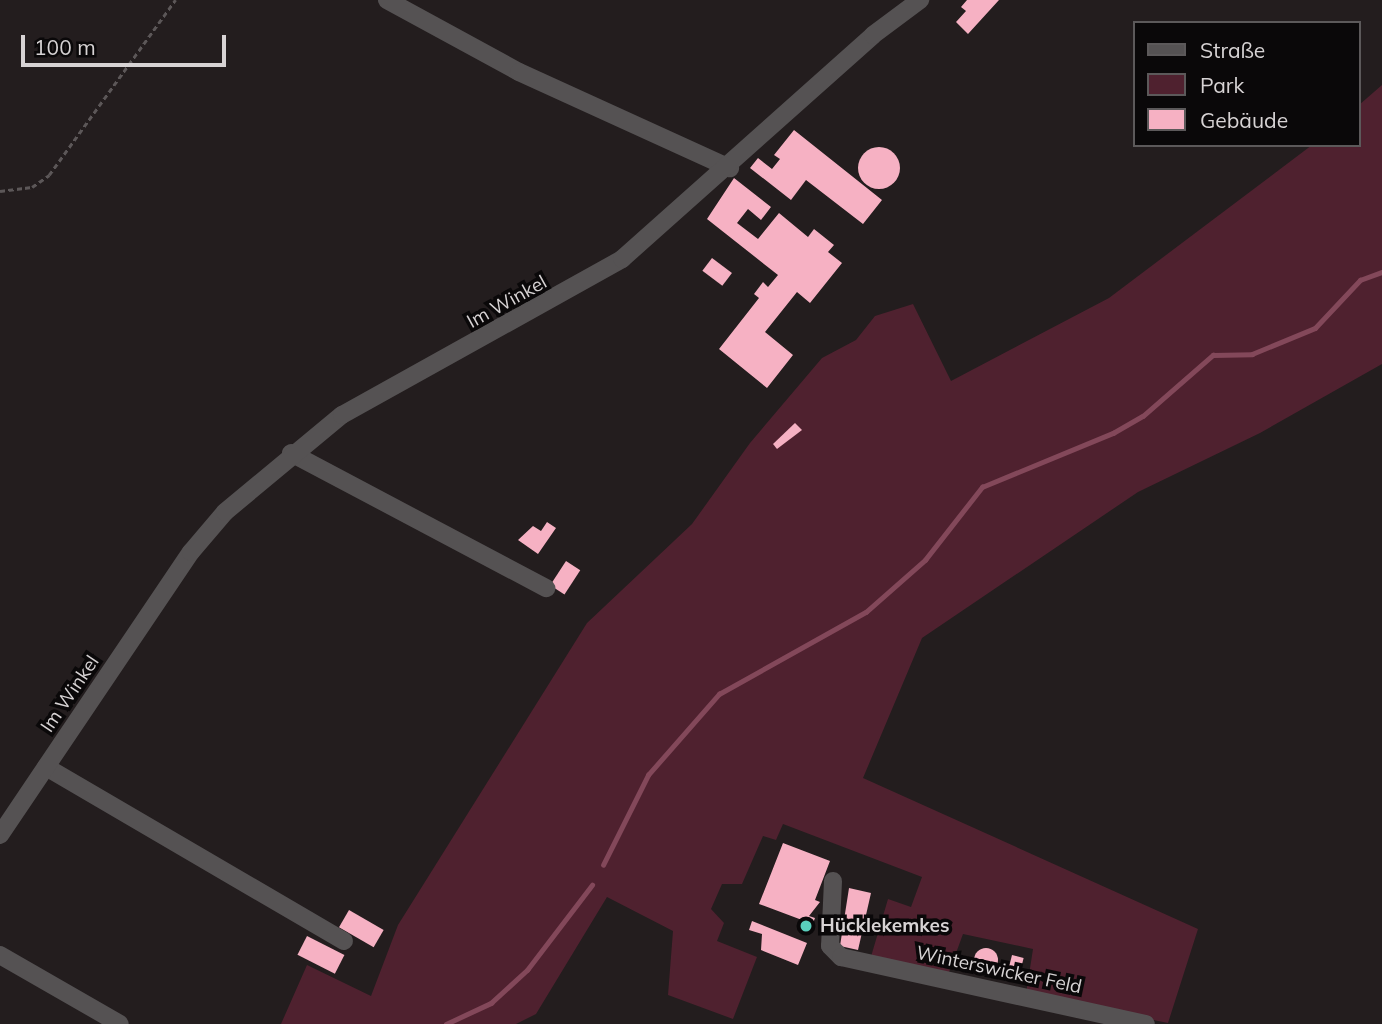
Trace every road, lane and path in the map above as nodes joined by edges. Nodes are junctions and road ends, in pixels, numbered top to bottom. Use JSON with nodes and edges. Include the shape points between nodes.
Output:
{"nodes":[{"id":1,"x":175,"y":0,"type":"edge"},
{"id":2,"x":387,"y":0,"type":"edge"},
{"id":3,"x":920,"y":0,"type":"edge"},
{"id":4,"x":730,"y":168,"type":"junction"},
{"id":5,"x":0,"y":191,"type":"edge"},
{"id":6,"x":291,"y":453,"type":"junction"},
{"id":7,"x":546,"y":588,"type":"dead end"},
{"id":8,"x":46,"y":766,"type":"junction"},
{"id":9,"x":0,"y":835,"type":"edge"},
{"id":10,"x":834,"y":881,"type":"dead end"},
{"id":11,"x":344,"y":942,"type":"dead end"},
{"id":12,"x":0,"y":955,"type":"edge"},
{"id":13,"x":120,"y":1024,"type":"edge"},
{"id":14,"x":1146,"y":1024,"type":"edge"}],
"edges":[{"from":1,"to":5,"type":"path","via":[[49,175],[33,187]]},
{"from":2,"to":4,"type":"street","via":[[519,72]]},
{"from":3,"to":4,"type":"street","name":"Im Winkel","via":[[873,35]]},
{"from":4,"to":6,"type":"street","name":"Im Winkel","via":[[622,259],[342,415]]},
{"from":6,"to":7,"type":"street"},
{"from":6,"to":8,"type":"street","name":"Im Winkel","via":[[225,512],[191,552]]},
{"from":8,"to":9,"type":"street","name":"Im Winkel"},
{"from":8,"to":11,"type":"street"},
{"from":10,"to":14,"type":"street","name":"Winterswicker Feld","via":[[830,946],[841,957]]},
{"from":12,"to":13,"type":"street"}]}
